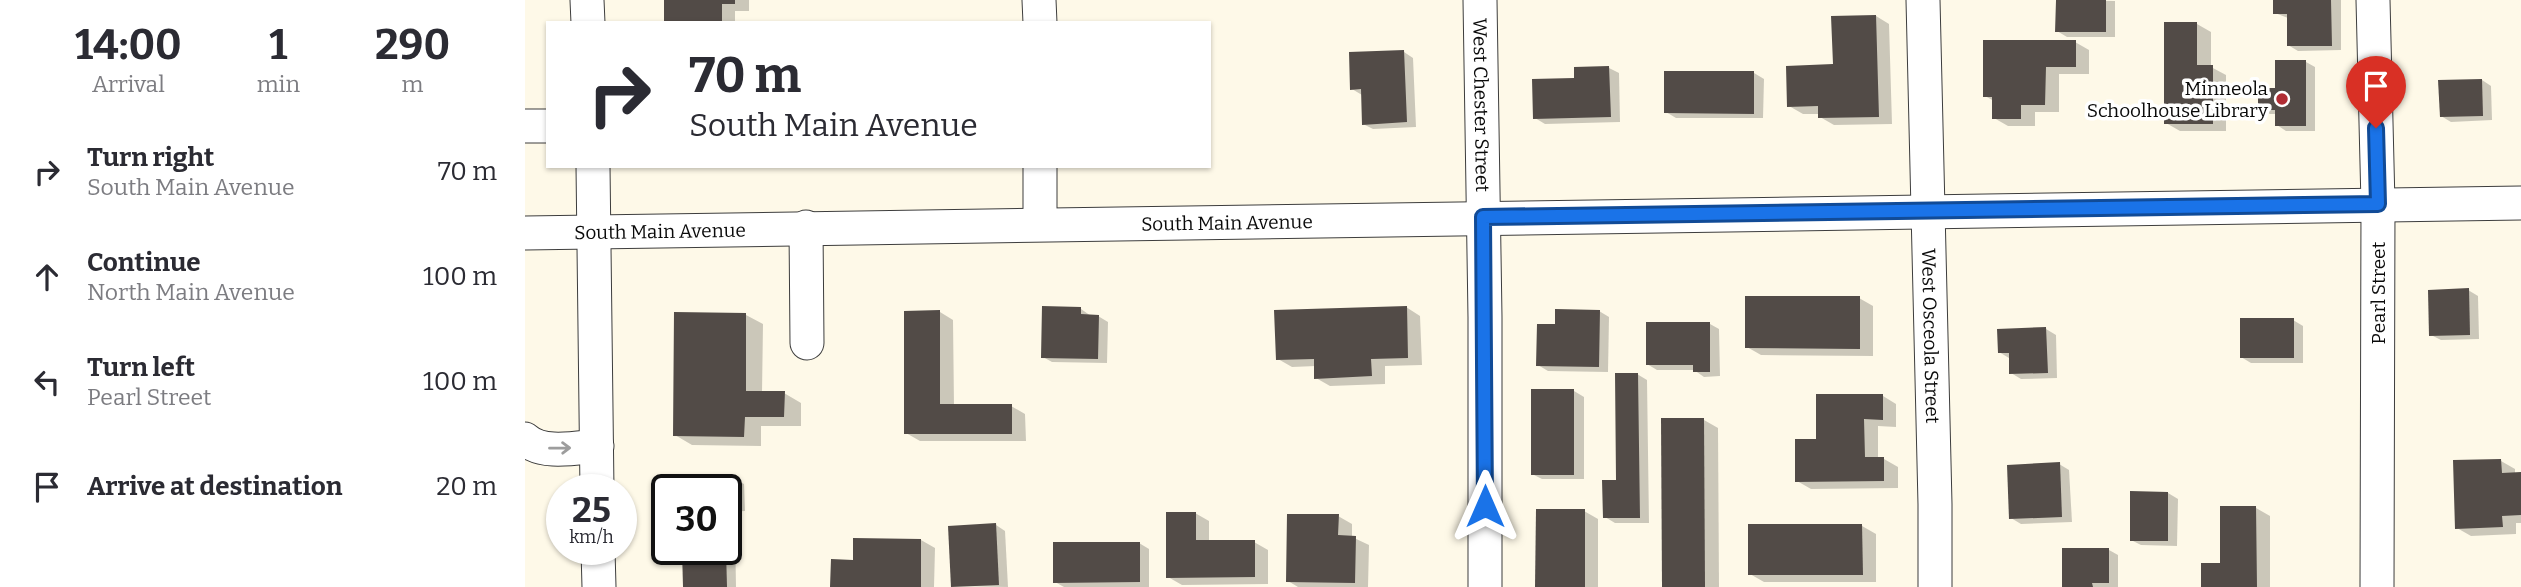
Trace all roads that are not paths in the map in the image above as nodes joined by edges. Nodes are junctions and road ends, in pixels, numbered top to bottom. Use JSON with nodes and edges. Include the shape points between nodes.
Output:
{"nodes":[{"id":1,"x":587,"y":0,"type":"edge"},
{"id":2,"x":1039,"y":0,"type":"edge"},
{"id":3,"x":1480,"y":0,"type":"edge"},
{"id":4,"x":1923,"y":0,"type":"edge"},
{"id":5,"x":2373,"y":0,"type":"edge"},
{"id":6,"x":588,"y":21,"type":"edge"},
{"id":7,"x":1040,"y":21,"type":"edge"},
{"id":8,"x":525,"y":126,"type":"edge"},
{"id":9,"x":546,"y":126,"type":"edge"},
{"id":10,"x":593,"y":168,"type":"edge"},
{"id":11,"x":1040,"y":168,"type":"edge"},
{"id":12,"x":2521,"y":203,"type":"edge"},
{"id":13,"x":2378,"y":204,"type":"junction"},
{"id":14,"x":1929,"y":211,"type":"junction"},
{"id":15,"x":1483,"y":217,"type":"junction"},
{"id":16,"x":1040,"y":223,"type":"junction"},
{"id":17,"x":806,"y":227,"type":"junction"},
{"id":18,"x":594,"y":232,"type":"junction"},
{"id":19,"x":525,"y":233,"type":"edge"},
{"id":20,"x":807,"y":344,"type":"dead end"},
{"id":21,"x":525,"y":439,"type":"edge"},
{"id":22,"x":597,"y":446,"type":"junction"},
{"id":23,"x":597,"y":474,"type":"edge"},
{"id":24,"x":598,"y":565,"type":"edge"},
{"id":25,"x":599,"y":587,"type":"edge"},
{"id":26,"x":1485,"y":587,"type":"edge"},
{"id":27,"x":1935,"y":587,"type":"edge"},
{"id":28,"x":2377,"y":587,"type":"edge"}],
"edges":[{"from":1,"to":6,"type":"street"},
{"from":2,"to":7,"type":"street"},
{"from":3,"to":15,"type":"street","name":"West Chester Street"},
{"from":4,"to":14,"type":"street","name":"West Osceola Street"},
{"from":5,"to":13,"type":"street","name":"Pearl Street"},
{"from":8,"to":9,"type":"street"},
{"from":10,"to":18,"type":"street"},
{"from":11,"to":16,"type":"street"},
{"from":12,"to":13,"type":"street","name":"South Main Avenue"},
{"from":13,"to":14,"type":"street","name":"South Main Avenue"},
{"from":13,"to":28,"type":"street","name":"Pearl Street"},
{"from":14,"to":15,"type":"street","name":"South Main Avenue"},
{"from":14,"to":27,"type":"street","name":"West Osceola Street"},
{"from":15,"to":16,"type":"street","name":"South Main Avenue"},
{"from":15,"to":26,"type":"street","name":"West Chester Street"},
{"from":16,"to":17,"type":"street","name":"South Main Avenue"},
{"from":17,"to":18,"type":"street","name":"South Main Avenue"},
{"from":17,"to":20,"type":"street"},
{"from":18,"to":19,"type":"street","name":"South Main Avenue"},
{"from":18,"to":22,"type":"street"},
{"from":21,"to":22,"type":"street","one_way":true,"via":[[544,449]]},
{"from":22,"to":23,"type":"street"},
{"from":24,"to":25,"type":"street"}]}
